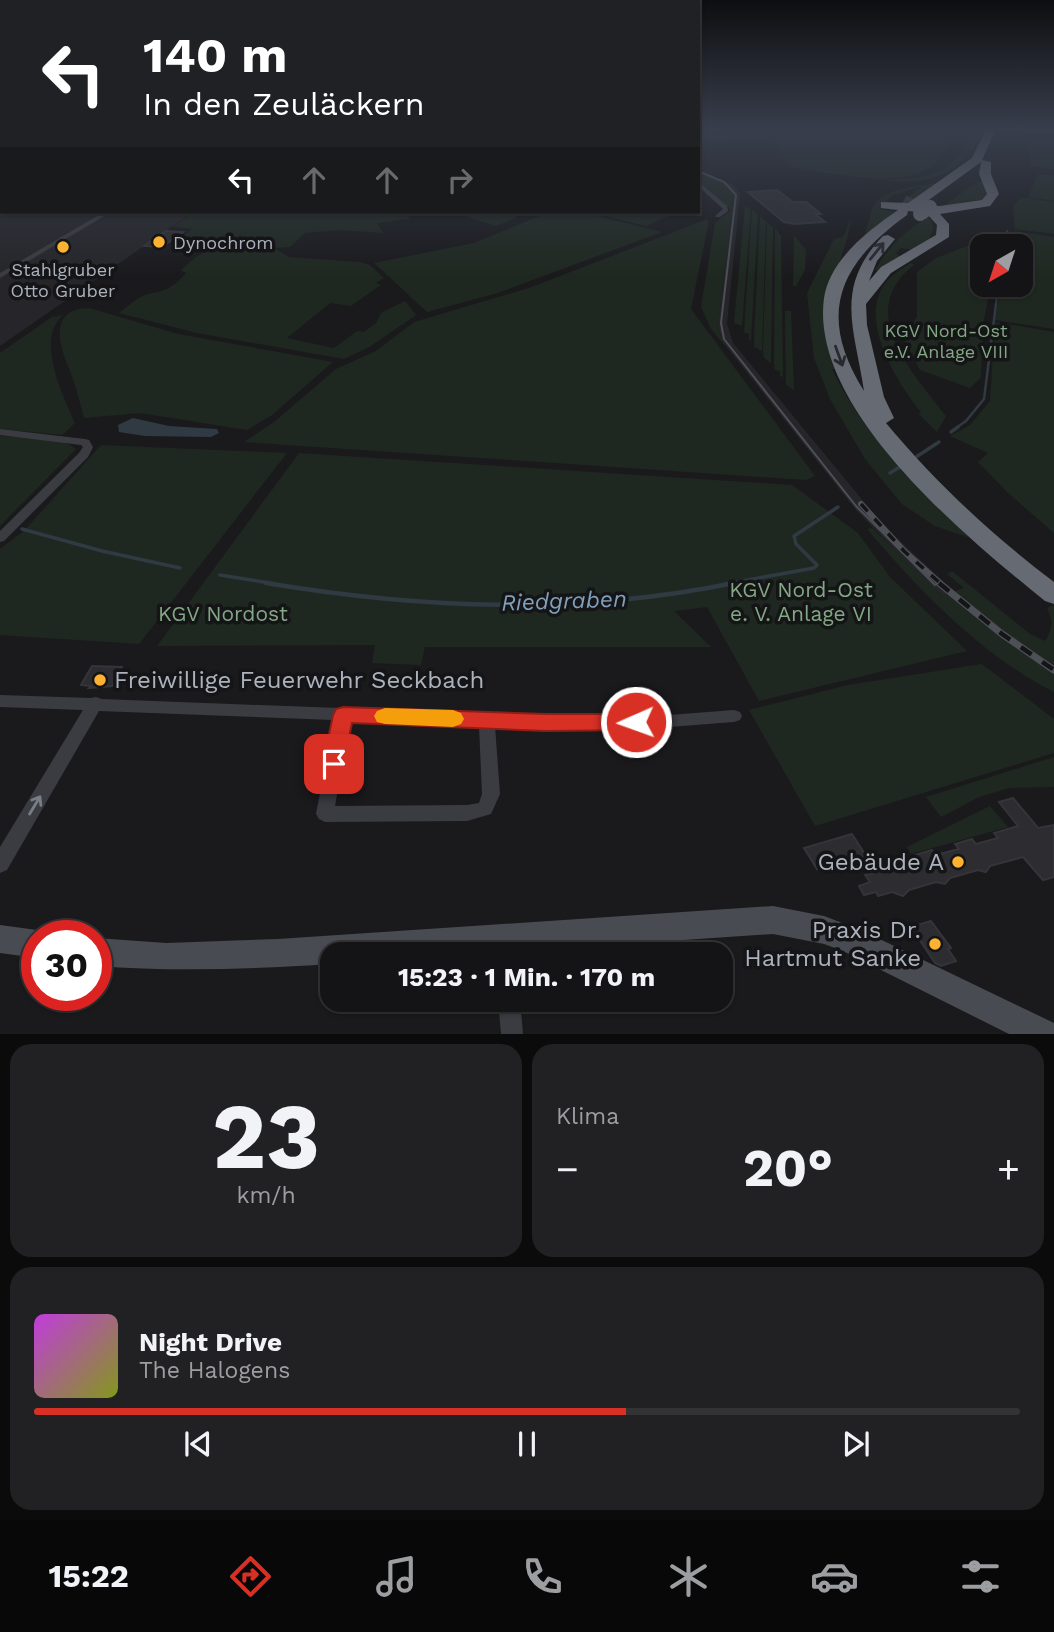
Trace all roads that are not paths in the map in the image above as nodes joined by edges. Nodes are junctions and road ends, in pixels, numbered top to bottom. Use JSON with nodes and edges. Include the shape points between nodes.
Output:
{"nodes":[{"id":1,"x":953,"y":179,"type":"edge"},
{"id":2,"x":959,"y":179,"type":"edge"},
{"id":3,"x":987,"y":179,"type":"edge"},
{"id":4,"x":700,"y":185,"type":"edge"},
{"id":5,"x":885,"y":205,"type":"dead end"},
{"id":6,"x":915,"y":207,"type":"junction"},
{"id":7,"x":105,"y":214,"type":"edge"},
{"id":8,"x":718,"y":216,"type":"dead end"},
{"id":9,"x":0,"y":276,"type":"edge"},
{"id":10,"x":858,"y":304,"type":"junction"},
{"id":11,"x":877,"y":416,"type":"junction"},
{"id":12,"x":0,"y":432,"type":"edge"},
{"id":13,"x":0,"y":538,"type":"edge"},
{"id":14,"x":1054,"y":583,"type":"edge"},
{"id":15,"x":1054,"y":595,"type":"edge"},
{"id":16,"x":0,"y":701,"type":"edge"},
{"id":17,"x":96,"y":703,"type":"junction"},
{"id":18,"x":343,"y":715,"type":"junction"},
{"id":19,"x":734,"y":716,"type":"dead end"},
{"id":20,"x":487,"y":720,"type":"junction"},
{"id":21,"x":0,"y":864,"type":"edge"},
{"id":22,"x":0,"y":939,"type":"edge"},
{"id":23,"x":21,"y":942,"type":"edge"},
{"id":24,"x":548,"y":942,"type":"edge"},
{"id":25,"x":320,"y":951,"type":"edge"},
{"id":26,"x":112,"y":953,"type":"edge"},
{"id":27,"x":510,"y":1012,"type":"edge"},
{"id":28,"x":512,"y":1034,"type":"edge"},
{"id":29,"x":1043,"y":1034,"type":"edge"}],
"edges":[{"from":1,"to":6,"type":"highway"},
{"from":2,"to":6,"type":"highway"},
{"from":3,"to":5,"type":"highway","via":[[993,194],[986,203],[940,210]]},
{"from":4,"to":8,"type":"street","via":[[725,207]]},
{"from":10,"to":6,"type":"highway","one_way":true,"via":[[860,280],[873,254]]},
{"from":6,"to":10,"type":"highway","via":[[943,224],[942,237],[886,270]]},
{"from":6,"to":11,"type":"highway","one_way":true,"via":[[858,249],[832,298],[831,329],[838,356],[850,382]]},
{"from":7,"to":9,"type":"street"},
{"from":10,"to":11,"type":"highway"},
{"from":11,"to":14,"type":"highway","via":[[965,508]]},
{"from":11,"to":15,"type":"highway","via":[[916,472]]},
{"from":12,"to":13,"type":"street","via":[[58,436],[85,442],[88,447]]},
{"from":16,"to":17,"type":"street"},
{"from":17,"to":18,"type":"street"},
{"from":21,"to":17,"type":"street","one_way":true},
{"from":18,"to":20,"type":"street"},
{"from":18,"to":20,"type":"street","via":[[325,814],[485,809],[491,794]]},
{"from":19,"to":20,"type":"street","via":[[597,723]]},
{"from":22,"to":23,"type":"main road"},
{"from":24,"to":29,"type":"main road","via":[[773,920],[801,924],[850,940]]},
{"from":25,"to":26,"type":"main road","via":[[208,957]]},
{"from":27,"to":28,"type":"street"}]}
